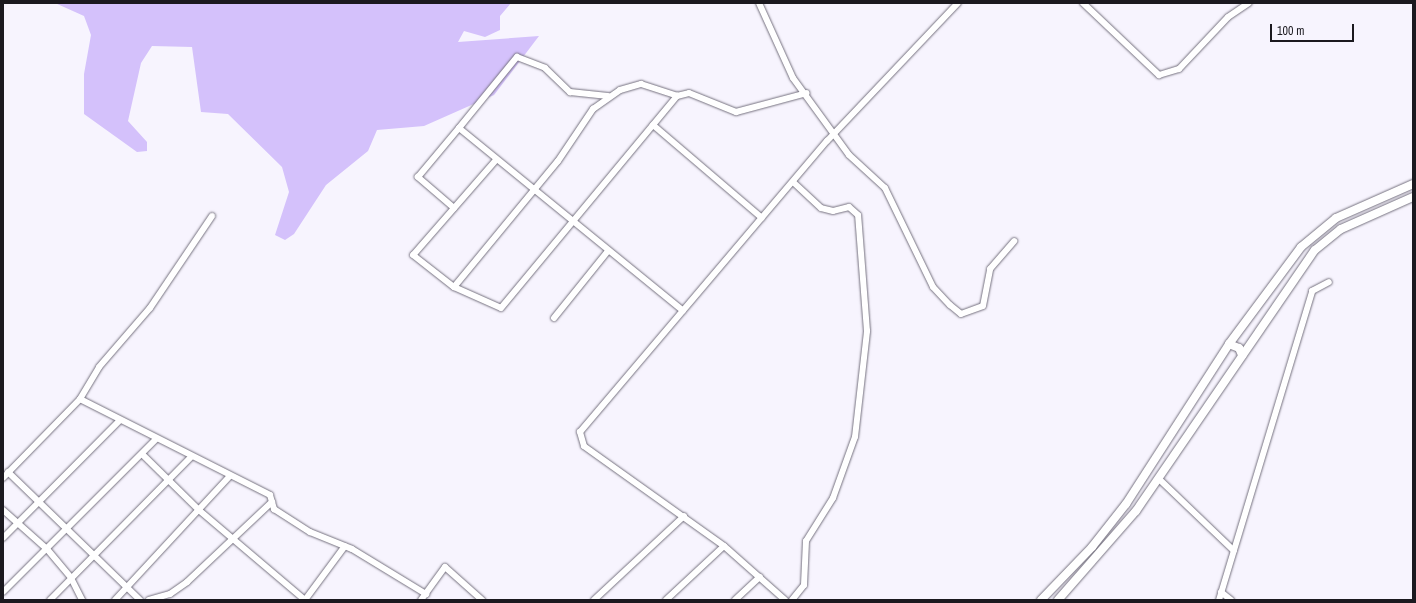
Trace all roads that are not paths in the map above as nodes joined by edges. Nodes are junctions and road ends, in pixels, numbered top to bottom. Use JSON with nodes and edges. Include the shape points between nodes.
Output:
{"nodes":[{"id":1,"x":759,"y":3,"type":"edge"},
{"id":2,"x":958,"y":3,"type":"edge"},
{"id":3,"x":1083,"y":3,"type":"edge"},
{"id":4,"x":1249,"y":3,"type":"edge"},
{"id":5,"x":807,"y":93,"type":"junction"},
{"id":6,"x":608,"y":96,"type":"junction"},
{"id":7,"x":678,"y":96,"type":"junction"},
{"id":8,"x":653,"y":125,"type":"junction"},
{"id":9,"x":459,"y":128,"type":"junction"},
{"id":10,"x":834,"y":134,"type":"junction"},
{"id":11,"x":496,"y":160,"type":"junction"},
{"id":12,"x":793,"y":182,"type":"junction"},
{"id":13,"x":1413,"y":184,"type":"edge"},
{"id":14,"x":532,"y":189,"type":"junction"},
{"id":15,"x":1413,"y":197,"type":"edge"},
{"id":16,"x":454,"y":208,"type":"junction"},
{"id":17,"x":212,"y":216,"type":"dead end"},
{"id":18,"x":762,"y":218,"type":"junction"},
{"id":19,"x":570,"y":222,"type":"junction"},
{"id":20,"x":1014,"y":241,"type":"dead end"},
{"id":21,"x":608,"y":252,"type":"junction"},
{"id":22,"x":1329,"y":282,"type":"dead end"},
{"id":23,"x":454,"y":287,"type":"junction"},
{"id":24,"x":682,"y":312,"type":"junction"},
{"id":25,"x":554,"y":318,"type":"dead end"},
{"id":26,"x":1241,"y":326,"type":"junction"},
{"id":27,"x":1255,"y":335,"type":"junction"},
{"id":28,"x":1229,"y":344,"type":"junction"},
{"id":29,"x":1242,"y":356,"type":"junction"},
{"id":30,"x":80,"y":399,"type":"junction"},
{"id":31,"x":120,"y":420,"type":"junction"},
{"id":32,"x":156,"y":439,"type":"junction"},
{"id":33,"x":142,"y":454,"type":"junction"},
{"id":34,"x":191,"y":457,"type":"junction"},
{"id":35,"x":8,"y":472,"type":"junction"},
{"id":36,"x":229,"y":477,"type":"junction"},
{"id":37,"x":3,"y":478,"type":"edge"},
{"id":38,"x":1158,"y":478,"type":"junction"},
{"id":39,"x":169,"y":483,"type":"junction"},
{"id":40,"x":38,"y":502,"type":"junction"},
{"id":41,"x":272,"y":502,"type":"junction"},
{"id":42,"x":3,"y":510,"type":"edge"},
{"id":43,"x":200,"y":511,"type":"junction"},
{"id":44,"x":684,"y":516,"type":"junction"},
{"id":45,"x":17,"y":524,"type":"junction"},
{"id":46,"x":66,"y":531,"type":"junction"},
{"id":47,"x":3,"y":538,"type":"edge"},
{"id":48,"x":232,"y":538,"type":"junction"},
{"id":49,"x":345,"y":546,"type":"junction"},
{"id":50,"x":724,"y":546,"type":"junction"},
{"id":51,"x":47,"y":549,"type":"junction"},
{"id":52,"x":1234,"y":550,"type":"junction"},
{"id":53,"x":96,"y":556,"type":"junction"},
{"id":54,"x":760,"y":577,"type":"junction"},
{"id":55,"x":71,"y":578,"type":"junction"},
{"id":56,"x":128,"y":587,"type":"junction"},
{"id":57,"x":3,"y":592,"type":"edge"},
{"id":58,"x":1222,"y":592,"type":"junction"},
{"id":59,"x":426,"y":594,"type":"junction"},
{"id":60,"x":50,"y":600,"type":"edge"},
{"id":61,"x":82,"y":600,"type":"edge"},
{"id":62,"x":115,"y":600,"type":"edge"},
{"id":63,"x":140,"y":600,"type":"edge"},
{"id":64,"x":149,"y":600,"type":"edge"},
{"id":65,"x":305,"y":600,"type":"edge"},
{"id":66,"x":421,"y":600,"type":"edge"},
{"id":67,"x":482,"y":600,"type":"edge"},
{"id":68,"x":594,"y":600,"type":"edge"},
{"id":69,"x":666,"y":600,"type":"edge"},
{"id":70,"x":736,"y":600,"type":"edge"},
{"id":71,"x":785,"y":600,"type":"edge"},
{"id":72,"x":792,"y":600,"type":"edge"},
{"id":73,"x":1040,"y":600,"type":"edge"},
{"id":74,"x":1058,"y":600,"type":"edge"},
{"id":75,"x":1219,"y":600,"type":"edge"},
{"id":76,"x":1231,"y":600,"type":"edge"}],
"edges":[{"from":1,"to":5,"type":"street","via":[[793,78]]},
{"from":2,"to":10,"type":"street"},
{"from":3,"to":4,"type":"street","via":[[1159,75],[1178,68],[1228,17]]},
{"from":5,"to":7,"type":"street","via":[[736,112],[689,93]]},
{"from":5,"to":10,"type":"street"},
{"from":6,"to":7,"type":"street","via":[[626,87],[641,84]]},
{"from":6,"to":9,"type":"street","via":[[570,92],[545,68],[517,57]]},
{"from":6,"to":14,"type":"street","via":[[593,109],[558,161]]},
{"from":7,"to":8,"type":"street"},
{"from":8,"to":18,"type":"street"},
{"from":8,"to":19,"type":"street"},
{"from":9,"to":11,"type":"street"},
{"from":9,"to":16,"type":"street","via":[[418,176]]},
{"from":10,"to":12,"type":"street"},
{"from":10,"to":20,"type":"street","via":[[849,155],[885,188],[933,287],[961,314],[983,306],[990,268]]},
{"from":11,"to":14,"type":"street"},
{"from":11,"to":16,"type":"street"},
{"from":12,"to":18,"type":"street"},
{"from":12,"to":72,"type":"street","via":[[821,208],[833,211],[849,207],[858,215],[867,331],[855,438],[833,498],[806,541],[804,585]]},
{"from":13,"to":26,"type":"street","via":[[1344,213],[1320,228],[1296,252]]},
{"from":14,"to":19,"type":"street"},
{"from":14,"to":23,"type":"street"},
{"from":15,"to":27,"type":"street","via":[[1350,224],[1323,242]]},
{"from":16,"to":23,"type":"street","via":[[413,255]]},
{"from":17,"to":30,"type":"street","via":[[150,308],[99,367]]},
{"from":18,"to":24,"type":"street"},
{"from":19,"to":21,"type":"street"},
{"from":19,"to":23,"type":"street","via":[[501,308]]},
{"from":21,"to":24,"type":"street"},
{"from":21,"to":25,"type":"street"},
{"from":22,"to":52,"type":"street","via":[[1312,291]]},
{"from":24,"to":44,"type":"street","via":[[584,425],[580,436],[587,448]]},
{"from":26,"to":27,"type":"street","via":[[1246,333]]},
{"from":26,"to":28,"type":"street"},
{"from":27,"to":29,"type":"street"},
{"from":28,"to":29,"type":"street","via":[[1239,348]]},
{"from":28,"to":73,"type":"street","via":[[1126,504],[1092,547]]},
{"from":29,"to":38,"type":"street"},
{"from":30,"to":31,"type":"street"},
{"from":30,"to":35,"type":"street"},
{"from":31,"to":32,"type":"street"},
{"from":31,"to":40,"type":"street"},
{"from":32,"to":33,"type":"street"},
{"from":32,"to":34,"type":"street"},
{"from":33,"to":39,"type":"street"},
{"from":33,"to":46,"type":"street"},
{"from":34,"to":36,"type":"street"},
{"from":34,"to":39,"type":"street"},
{"from":35,"to":37,"type":"street"},
{"from":35,"to":40,"type":"street"},
{"from":36,"to":41,"type":"street","via":[[270,495]]},
{"from":36,"to":43,"type":"street"},
{"from":38,"to":52,"type":"street"},
{"from":38,"to":74,"type":"street","via":[[1103,552]]},
{"from":39,"to":43,"type":"street"},
{"from":39,"to":53,"type":"street"},
{"from":40,"to":45,"type":"street"},
{"from":40,"to":46,"type":"street"},
{"from":41,"to":48,"type":"street"},
{"from":41,"to":49,"type":"street","via":[[274,509],[310,532]]},
{"from":42,"to":45,"type":"street"},
{"from":43,"to":48,"type":"street"},
{"from":43,"to":56,"type":"street"},
{"from":44,"to":50,"type":"street"},
{"from":44,"to":68,"type":"street"},
{"from":45,"to":47,"type":"street"},
{"from":45,"to":51,"type":"street"},
{"from":46,"to":51,"type":"street"},
{"from":46,"to":53,"type":"street"},
{"from":48,"to":64,"type":"street","via":[[181,586],[170,594]]},
{"from":48,"to":65,"type":"street"},
{"from":49,"to":59,"type":"street"},
{"from":49,"to":65,"type":"street"},
{"from":50,"to":54,"type":"street"},
{"from":50,"to":69,"type":"street"},
{"from":51,"to":55,"type":"street"},
{"from":51,"to":57,"type":"street"},
{"from":52,"to":58,"type":"street"},
{"from":53,"to":55,"type":"street"},
{"from":53,"to":56,"type":"street"},
{"from":54,"to":70,"type":"street"},
{"from":54,"to":71,"type":"street"},
{"from":55,"to":60,"type":"street"},
{"from":55,"to":61,"type":"street"},
{"from":56,"to":62,"type":"street"},
{"from":56,"to":63,"type":"street"},
{"from":58,"to":75,"type":"street"},
{"from":58,"to":76,"type":"street"},
{"from":59,"to":66,"type":"street"},
{"from":59,"to":67,"type":"street","via":[[445,567]]}]}
